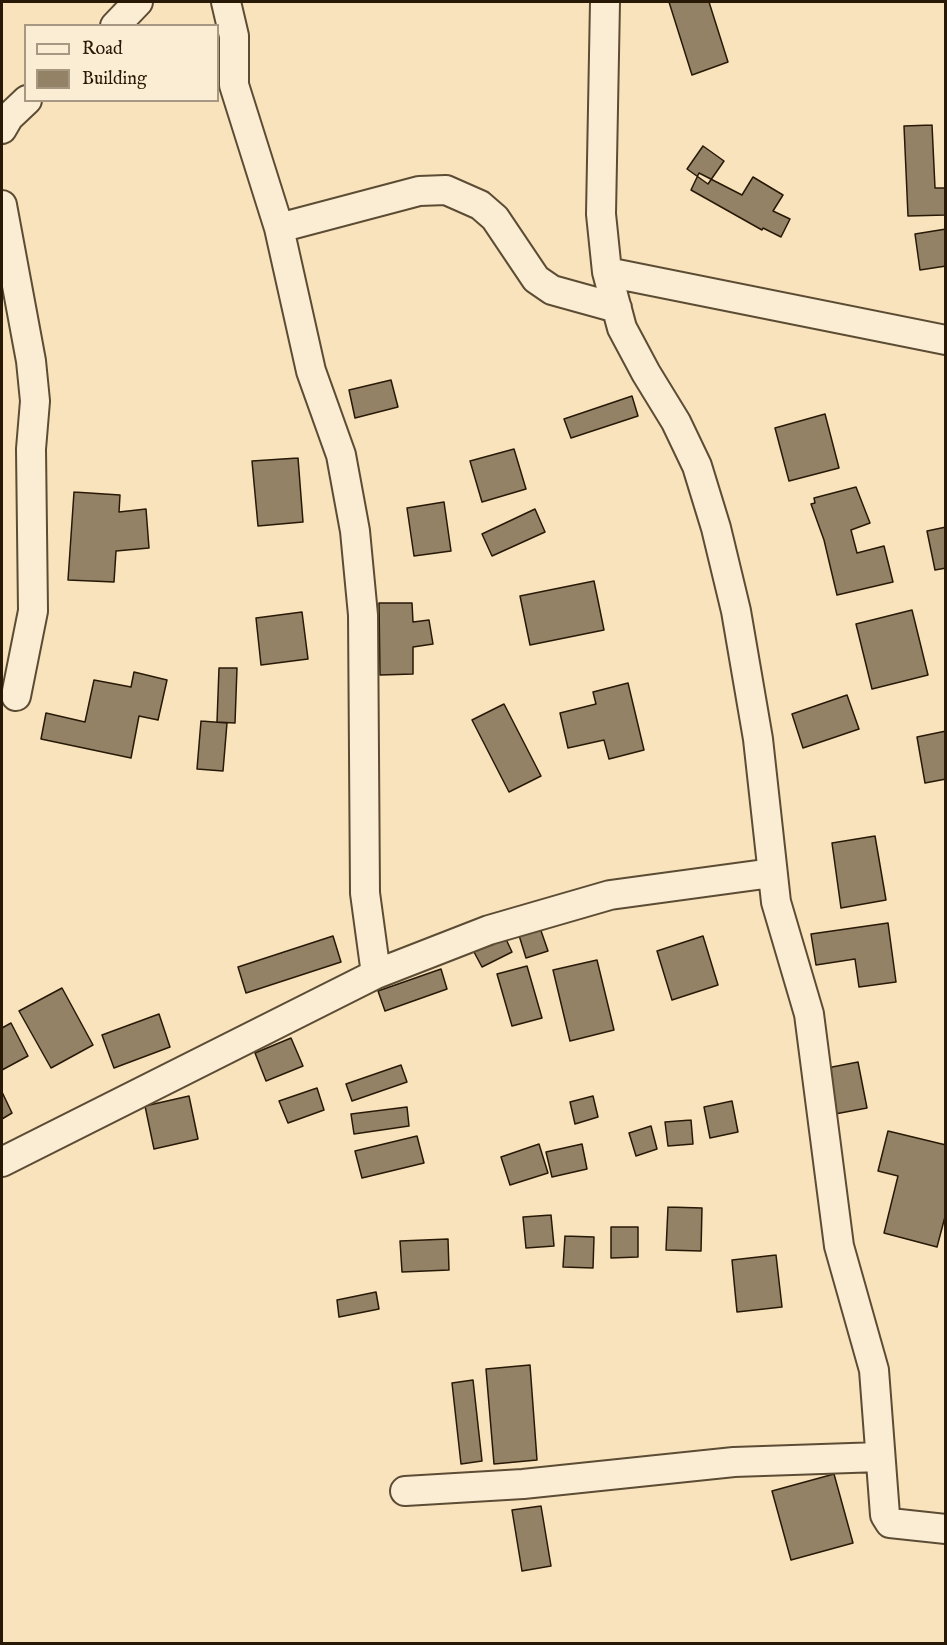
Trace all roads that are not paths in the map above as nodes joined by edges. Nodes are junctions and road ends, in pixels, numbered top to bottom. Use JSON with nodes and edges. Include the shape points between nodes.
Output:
{"nodes":[{"id":1,"x":138,"y":2,"type":"edge"},
{"id":2,"x":226,"y":2,"type":"edge"},
{"id":3,"x":605,"y":2,"type":"edge"},
{"id":4,"x":117,"y":24,"type":"edge"},
{"id":5,"x":25,"y":102,"type":"edge"},
{"id":6,"x":2,"y":129,"type":"edge"},
{"id":7,"x":2,"y":205,"type":"edge"},
{"id":8,"x":279,"y":228,"type":"junction"},
{"id":9,"x":607,"y":272,"type":"junction"},
{"id":10,"x":617,"y":308,"type":"junction"},
{"id":11,"x":945,"y":339,"type":"edge"},
{"id":12,"x":16,"y":696,"type":"dead end"},
{"id":13,"x":772,"y":873,"type":"junction"},
{"id":14,"x":376,"y":974,"type":"junction"},
{"id":15,"x":2,"y":1162,"type":"edge"},
{"id":16,"x":880,"y":1457,"type":"junction"},
{"id":17,"x":405,"y":1491,"type":"dead end"},
{"id":18,"x":945,"y":1529,"type":"edge"}],
"edges":[{"from":1,"to":4,"type":"street"},
{"from":2,"to":8,"type":"street","via":[[234,36],[234,85]]},
{"from":3,"to":9,"type":"street","via":[[601,214]]},
{"from":5,"to":6,"type":"street"},
{"from":7,"to":12,"type":"street","via":[[35,401],[31,449],[33,611]]},
{"from":8,"to":10,"type":"street","via":[[419,191],[446,190],[480,205],[495,218],[536,279],[552,290]]},
{"from":8,"to":14,"type":"street","via":[[311,371],[340,455],[355,531],[363,615],[365,893]]},
{"from":9,"to":10,"type":"street"},
{"from":9,"to":11,"type":"street"},
{"from":10,"to":13,"type":"street","via":[[627,337],[697,466],[716,528],[736,611],[758,739]]},
{"from":13,"to":14,"type":"street","via":[[610,895],[489,930]]},
{"from":13,"to":16,"type":"street","via":[[776,902],[809,1014],[839,1246],[874,1370]]},
{"from":14,"to":15,"type":"street"},
{"from":16,"to":17,"type":"street","via":[[734,1462],[523,1484]]},
{"from":16,"to":18,"type":"street","via":[[883,1505],[890,1523]]}]}
